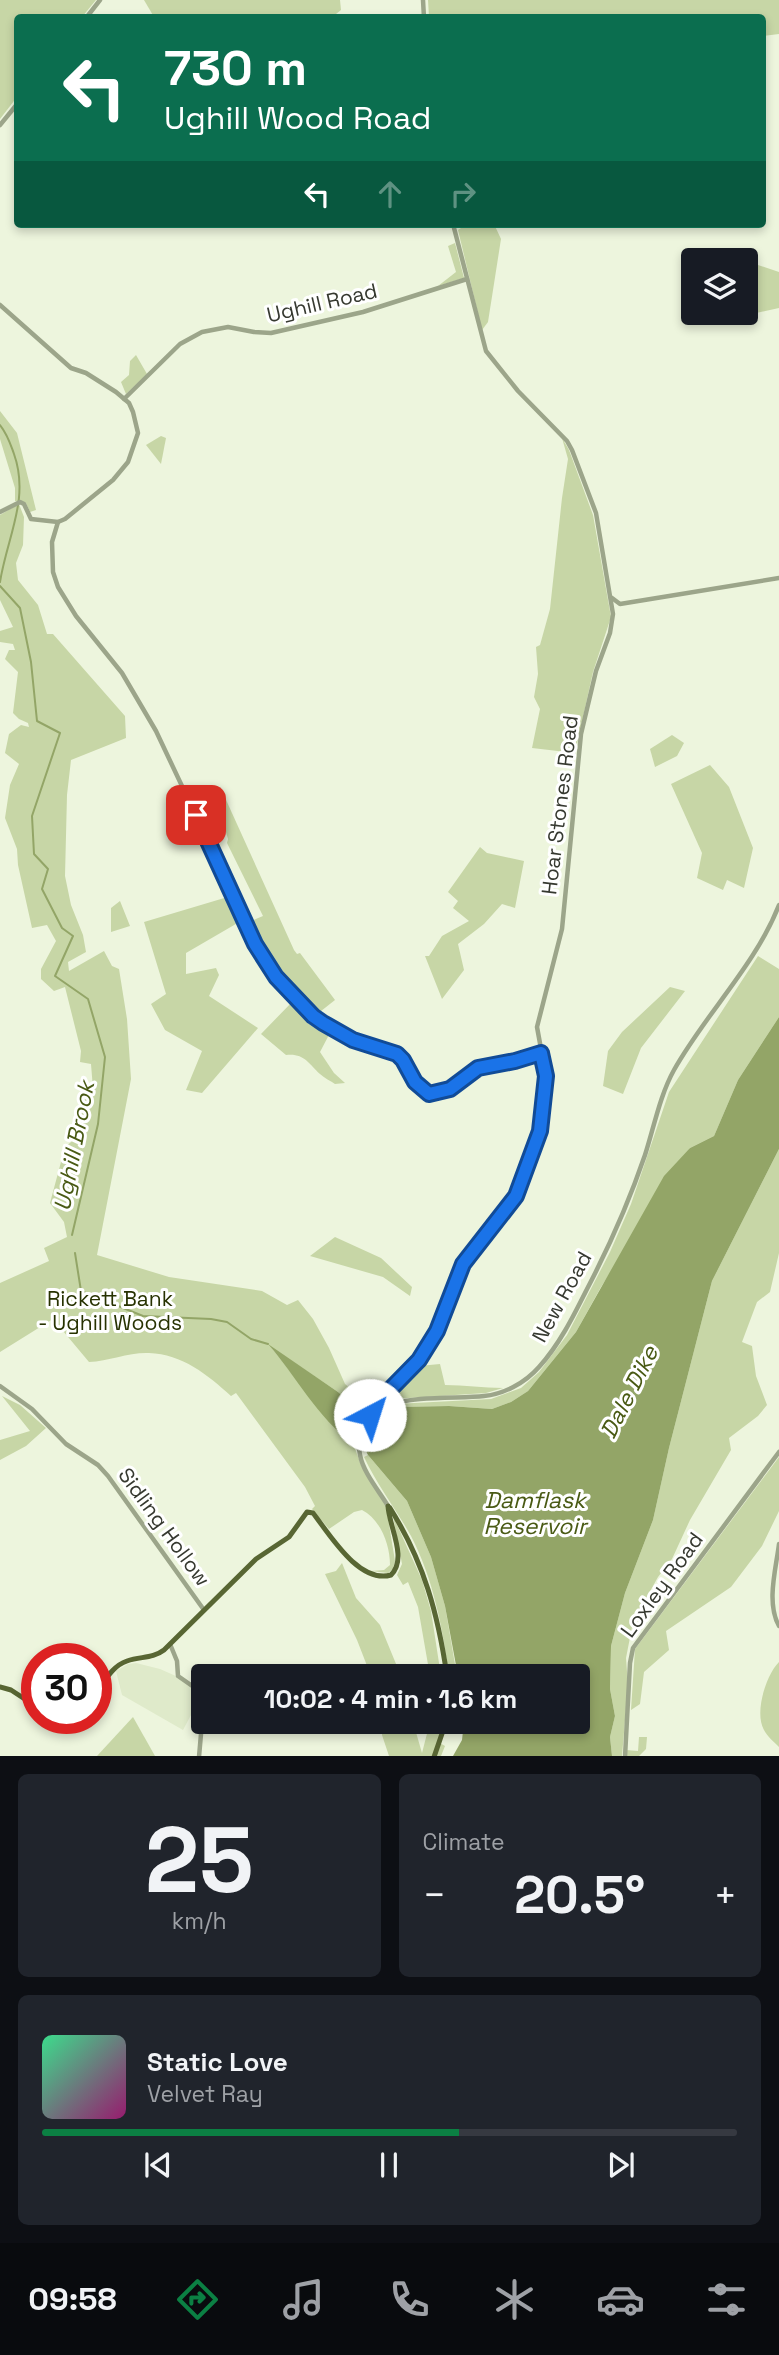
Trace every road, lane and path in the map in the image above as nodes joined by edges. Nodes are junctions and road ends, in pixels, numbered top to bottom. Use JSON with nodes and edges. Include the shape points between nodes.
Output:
{"nodes":[{"id":1,"x":100,"y":0,"type":"edge"},
{"id":2,"x":89,"y":14,"type":"edge"},
{"id":3,"x":14,"y":108,"type":"edge"},
{"id":4,"x":0,"y":125,"type":"edge"},
{"id":5,"x":454,"y":228,"type":"edge"},
{"id":6,"x":467,"y":279,"type":"junction"},
{"id":7,"x":0,"y":305,"type":"edge"},
{"id":8,"x":124,"y":400,"type":"junction"},
{"id":9,"x":0,"y":512,"type":"edge"},
{"id":10,"x":58,"y":522,"type":"junction"},
{"id":11,"x":779,"y":578,"type":"edge"},
{"id":12,"x":611,"y":598,"type":"junction"},
{"id":13,"x":620,"y":604,"type":"junction"},
{"id":14,"x":614,"y":611,"type":"junction"},
{"id":15,"x":779,"y":905,"type":"edge"},
{"id":16,"x":541,"y":1053,"type":"junction"},
{"id":17,"x":0,"y":1386,"type":"edge"},
{"id":18,"x":371,"y":1416,"type":"junction"},
{"id":19,"x":779,"y":1452,"type":"edge"},
{"id":20,"x":388,"y":1506,"type":"junction"},
{"id":21,"x":779,"y":1544,"type":"edge"},
{"id":22,"x":204,"y":1610,"type":"junction"},
{"id":23,"x":779,"y":1626,"type":"edge"},
{"id":24,"x":170,"y":1644,"type":"junction"},
{"id":25,"x":445,"y":1664,"type":"edge"},
{"id":26,"x":112,"y":1671,"type":"edge"},
{"id":27,"x":191,"y":1685,"type":"edge"},
{"id":28,"x":0,"y":1687,"type":"edge"},
{"id":29,"x":21,"y":1697,"type":"edge"},
{"id":30,"x":201,"y":1734,"type":"edge"},
{"id":31,"x":442,"y":1734,"type":"edge"},
{"id":32,"x":200,"y":1756,"type":"edge"},
{"id":33,"x":434,"y":1756,"type":"edge"},
{"id":34,"x":625,"y":1756,"type":"edge"}],
"edges":[{"from":1,"to":2,"type":"street"},
{"from":3,"to":4,"type":"street"},
{"from":5,"to":6,"type":"street","name":"Hoar Stones Road"},
{"from":6,"to":8,"type":"street","name":"Ughill Road","via":[[363,312],[271,333],[228,327],[202,332],[180,344]]},
{"from":6,"to":12,"type":"street","name":"Hoar Stones Road","via":[[486,351],[572,450],[596,513]]},
{"from":7,"to":8,"type":"street","via":[[71,368]]},
{"from":8,"to":10,"type":"street","via":[[133,412],[138,433],[128,462],[101,490]]},
{"from":9,"to":10,"type":"street","via":[[18,502],[24,504],[31,519]]},
{"from":10,"to":16,"type":"street","via":[[52,542],[58,587],[122,673],[151,723],[255,944],[288,991],[331,1028],[397,1054],[429,1094],[450,1089],[478,1068]]},
{"from":11,"to":13,"type":"street"},
{"from":12,"to":13,"type":"street"},
{"from":12,"to":14,"type":"street","name":"Hoar Stones Road"},
{"from":13,"to":14,"type":"street"},
{"from":14,"to":16,"type":"street","name":"Hoar Stones Road","via":[[581,734],[561,937],[537,1027]]},
{"from":15,"to":18,"type":"street","name":"New Road","via":[[764,941],[674,1070],[635,1184],[604,1256],[571,1322],[539,1368],[526,1380],[494,1394],[394,1402]]},
{"from":16,"to":18,"type":"street","name":"Hoar Stones Road","via":[[546,1076],[540,1131],[516,1196],[463,1264],[437,1331],[419,1360],[374,1406]]},
{"from":17,"to":22,"type":"street","name":"Sidling Hollow","via":[[32,1409],[66,1444],[98,1465]]},
{"from":18,"to":20,"type":"street","via":[[360,1435],[360,1455]]},
{"from":19,"to":34,"type":"street","name":"Loxley Road","via":[[633,1648]]},
{"from":20,"to":22,"type":"main road","via":[[398,1556],[391,1575],[377,1577],[359,1567],[313,1513],[307,1512],[289,1536],[256,1559]]},
{"from":20,"to":25,"type":"main road","via":[[424,1575]]},
{"from":21,"to":23,"type":"street","via":[[773,1587]]},
{"from":22,"to":24,"type":"main road"},
{"from":24,"to":26,"type":"main road","via":[[154,1657],[128,1661]]},
{"from":24,"to":27,"type":"street","via":[[180,1678]]},
{"from":28,"to":29,"type":"main road"},
{"from":30,"to":32,"type":"street"},
{"from":31,"to":33,"type":"main road"}]}
